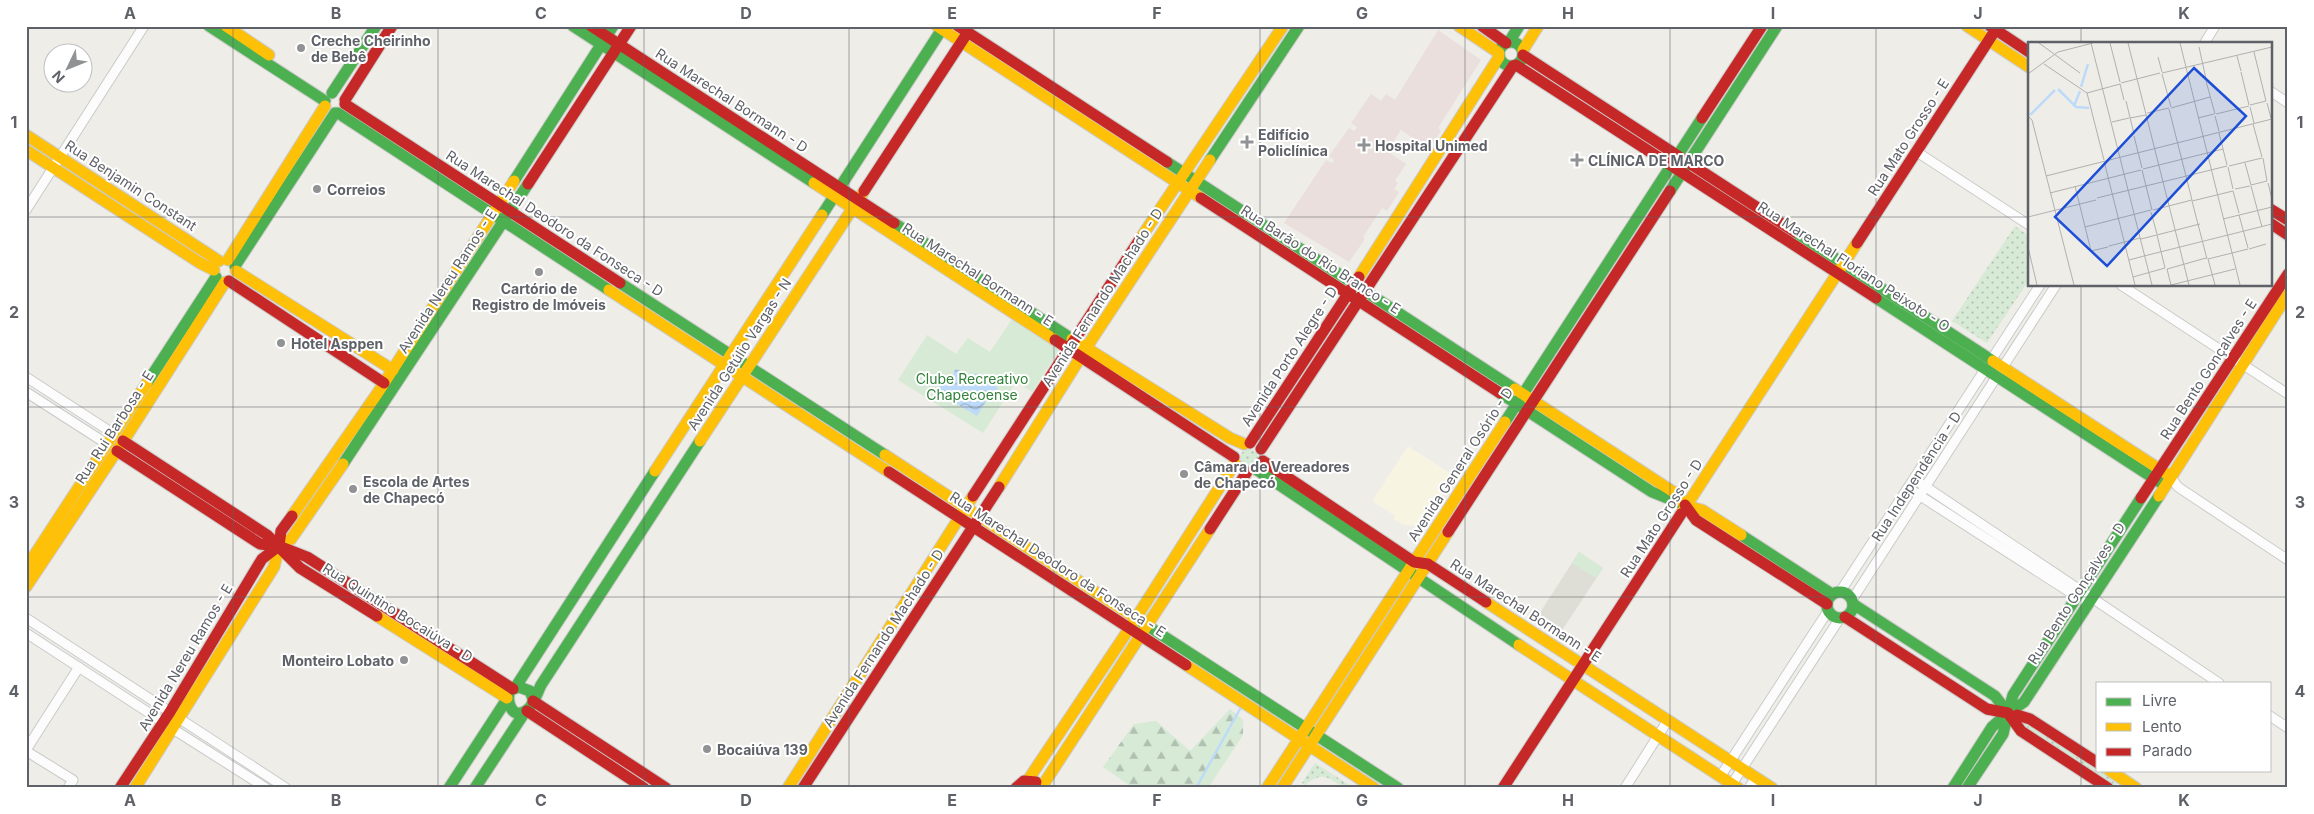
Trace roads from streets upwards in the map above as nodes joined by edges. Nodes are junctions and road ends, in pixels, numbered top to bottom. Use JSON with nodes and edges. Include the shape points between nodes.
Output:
{"nodes":[{"id":1,"x":144,"y":26,"type":"edge"},
{"id":2,"x":209,"y":26,"type":"edge"},
{"id":3,"x":226,"y":26,"type":"edge"},
{"id":4,"x":376,"y":26,"type":"edge"},
{"id":5,"x":392,"y":26,"type":"edge"},
{"id":6,"x":573,"y":26,"type":"edge"},
{"id":7,"x":591,"y":26,"type":"edge"},
{"id":8,"x":613,"y":26,"type":"edge"},
{"id":9,"x":630,"y":26,"type":"edge"},
{"id":10,"x":1283,"y":26,"type":"edge"},
{"id":11,"x":1299,"y":26,"type":"edge"},
{"id":12,"x":1458,"y":26,"type":"edge"},
{"id":13,"x":1482,"y":26,"type":"edge"},
{"id":14,"x":1520,"y":26,"type":"edge"},
{"id":15,"x":1538,"y":26,"type":"edge"},
{"id":16,"x":1762,"y":26,"type":"edge"},
{"id":17,"x":1777,"y":26,"type":"edge"},
{"id":18,"x":1967,"y":26,"type":"edge"},
{"id":19,"x":2215,"y":26,"type":"edge"},
{"id":20,"x":941,"y":27,"type":"edge"},
{"id":21,"x":1994,"y":27,"type":"edge"},
{"id":22,"x":964,"y":32,"type":"edge"},
{"id":23,"x":1989,"y":40,"type":"junction"},
{"id":24,"x":605,"y":41,"type":"junction"},
{"id":25,"x":1508,"y":42,"type":"junction"},
{"id":26,"x":2205,"y":42,"type":"edge"},
{"id":27,"x":616,"y":49,"type":"junction"},
{"id":28,"x":2028,"y":51,"type":"edge"},
{"id":29,"x":256,"y":52,"type":"junction"},
{"id":30,"x":1523,"y":53,"type":"junction"},
{"id":31,"x":1499,"y":55,"type":"junction"},
{"id":32,"x":1515,"y":66,"type":"junction"},
{"id":33,"x":2028,"y":66,"type":"edge"},
{"id":34,"x":2272,"y":92,"type":"edge"},
{"id":35,"x":328,"y":99,"type":"junction"},
{"id":36,"x":2288,"y":103,"type":"edge"},
{"id":37,"x":340,"y":108,"type":"junction"},
{"id":38,"x":26,"y":135,"type":"edge"},
{"id":39,"x":26,"y":150,"type":"edge"},
{"id":40,"x":1917,"y":152,"type":"junction"},
{"id":41,"x":1438,"y":156,"type":"junction"},
{"id":42,"x":61,"y":157,"type":"junction"},
{"id":43,"x":1675,"y":161,"type":"junction"},
{"id":44,"x":1450,"y":163,"type":"junction"},
{"id":45,"x":54,"y":168,"type":"junction"},
{"id":46,"x":1685,"y":168,"type":"junction"},
{"id":47,"x":1180,"y":178,"type":"junction"},
{"id":48,"x":1191,"y":186,"type":"junction"},
{"id":49,"x":835,"y":191,"type":"junction"},
{"id":50,"x":854,"y":204,"type":"junction"},
{"id":51,"x":505,"y":208,"type":"junction"},
{"id":52,"x":26,"y":210,"type":"edge"},
{"id":53,"x":2272,"y":210,"type":"edge"},
{"id":54,"x":145,"y":212,"type":"junction"},
{"id":55,"x":498,"y":219,"type":"junction"},
{"id":56,"x":2288,"y":220,"type":"edge"},
{"id":57,"x":138,"y":223,"type":"junction"},
{"id":58,"x":2028,"y":224,"type":"edge"},
{"id":59,"x":2272,"y":224,"type":"edge"},
{"id":60,"x":2288,"y":235,"type":"edge"},
{"id":61,"x":1841,"y":269,"type":"junction"},
{"id":62,"x":225,"y":271,"type":"junction"},
{"id":63,"x":2288,"y":274,"type":"edge"},
{"id":64,"x":2039,"y":286,"type":"edge"},
{"id":65,"x":2055,"y":286,"type":"edge"},
{"id":66,"x":2123,"y":286,"type":"edge"},
{"id":67,"x":1351,"y":289,"type":"junction"},
{"id":68,"x":2288,"y":294,"type":"edge"},
{"id":69,"x":1362,"y":297,"type":"junction"},
{"id":70,"x":1071,"y":346,"type":"junction"},
{"id":71,"x":1083,"y":353,"type":"junction"},
{"id":72,"x":370,"y":356,"type":"junction"},
{"id":73,"x":732,"y":356,"type":"junction"},
{"id":74,"x":2233,"y":358,"type":"junction"},
{"id":75,"x":1988,"y":365,"type":"junction"},
{"id":76,"x":2244,"y":365,"type":"junction"},
{"id":77,"x":725,"y":366,"type":"junction"},
{"id":78,"x":749,"y":367,"type":"junction"},
{"id":79,"x":362,"y":368,"type":"junction"},
{"id":80,"x":1107,"y":369,"type":"junction"},
{"id":81,"x":393,"y":370,"type":"junction"},
{"id":82,"x":1999,"y":372,"type":"junction"},
{"id":83,"x":26,"y":377,"type":"edge"},
{"id":84,"x":743,"y":378,"type":"junction"},
{"id":85,"x":384,"y":383,"type":"junction"},
{"id":86,"x":26,"y":392,"type":"edge"},
{"id":87,"x":2288,"y":394,"type":"edge"},
{"id":88,"x":1520,"y":399,"type":"junction"},
{"id":89,"x":1531,"y":406,"type":"junction"},
{"id":90,"x":119,"y":438,"type":"junction"},
{"id":91,"x":1939,"y":441,"type":"junction"},
{"id":92,"x":112,"y":448,"type":"junction"},
{"id":93,"x":1950,"y":448,"type":"junction"},
{"id":94,"x":1254,"y":457,"type":"junction"},
{"id":95,"x":1235,"y":460,"type":"junction"},
{"id":96,"x":2162,"y":478,"type":"junction"},
{"id":97,"x":1914,"y":479,"type":"junction"},
{"id":98,"x":1925,"y":486,"type":"junction"},
{"id":99,"x":1908,"y":488,"type":"junction"},
{"id":100,"x":1919,"y":495,"type":"junction"},
{"id":101,"x":1686,"y":506,"type":"junction"},
{"id":102,"x":966,"y":508,"type":"junction"},
{"id":103,"x":980,"y":516,"type":"junction"},
{"id":104,"x":959,"y":518,"type":"junction"},
{"id":105,"x":973,"y":527,"type":"junction"},
{"id":106,"x":2001,"y":536,"type":"junction"},
{"id":107,"x":1996,"y":544,"type":"junction"},
{"id":108,"x":279,"y":546,"type":"junction"},
{"id":109,"x":1870,"y":547,"type":"junction"},
{"id":110,"x":2108,"y":548,"type":"junction"},
{"id":111,"x":1881,"y":554,"type":"junction"},
{"id":112,"x":2119,"y":556,"type":"junction"},
{"id":113,"x":2288,"y":560,"type":"edge"},
{"id":114,"x":1428,"y":564,"type":"junction"},
{"id":115,"x":1411,"y":567,"type":"junction"},
{"id":116,"x":26,"y":568,"type":"edge"},
{"id":117,"x":1418,"y":579,"type":"junction"},
{"id":118,"x":26,"y":587,"type":"edge"},
{"id":119,"x":2079,"y":593,"type":"junction"},
{"id":120,"x":1832,"y":600,"type":"junction"},
{"id":121,"x":2093,"y":601,"type":"junction"},
{"id":122,"x":1852,"y":602,"type":"junction"},
{"id":123,"x":1503,"y":612,"type":"junction"},
{"id":124,"x":1842,"y":617,"type":"junction"},
{"id":125,"x":26,"y":618,"type":"edge"},
{"id":126,"x":1136,"y":618,"type":"junction"},
{"id":127,"x":1148,"y":626,"type":"junction"},
{"id":128,"x":1129,"y":628,"type":"junction"},
{"id":129,"x":1493,"y":628,"type":"junction"},
{"id":130,"x":26,"y":633,"type":"edge"},
{"id":131,"x":1141,"y":636,"type":"junction"},
{"id":132,"x":2047,"y":642,"type":"junction"},
{"id":133,"x":1921,"y":648,"type":"junction"},
{"id":134,"x":2058,"y":649,"type":"junction"},
{"id":135,"x":1913,"y":661,"type":"junction"},
{"id":136,"x":1583,"y":664,"type":"junction"},
{"id":137,"x":79,"y":667,"type":"junction"},
{"id":138,"x":1573,"y":680,"type":"junction"},
{"id":139,"x":2217,"y":682,"type":"edge"},
{"id":140,"x":1780,"y":685,"type":"junction"},
{"id":141,"x":138,"y":691,"type":"junction"},
{"id":142,"x":510,"y":693,"type":"junction"},
{"id":143,"x":1792,"y":693,"type":"junction"},
{"id":144,"x":131,"y":702,"type":"junction"},
{"id":145,"x":529,"y":706,"type":"junction"},
{"id":146,"x":170,"y":712,"type":"junction"},
{"id":147,"x":2008,"y":713,"type":"junction"},
{"id":148,"x":2272,"y":717,"type":"edge"},
{"id":149,"x":180,"y":719,"type":"junction"},
{"id":150,"x":1668,"y":720,"type":"junction"},
{"id":151,"x":163,"y":722,"type":"junction"},
{"id":152,"x":1306,"y":728,"type":"junction"},
{"id":153,"x":2288,"y":728,"type":"edge"},
{"id":154,"x":173,"y":729,"type":"junction"},
{"id":155,"x":205,"y":735,"type":"junction"},
{"id":156,"x":1317,"y":735,"type":"junction"},
{"id":157,"x":1658,"y":736,"type":"junction"},
{"id":158,"x":1299,"y":739,"type":"junction"},
{"id":159,"x":198,"y":745,"type":"junction"},
{"id":160,"x":1310,"y":746,"type":"junction"},
{"id":161,"x":26,"y":750,"type":"edge"},
{"id":162,"x":1731,"y":761,"type":"junction"},
{"id":163,"x":2096,"y":762,"type":"edge"},
{"id":164,"x":1742,"y":768,"type":"junction"},
{"id":165,"x":2112,"y":772,"type":"edge"},
{"id":166,"x":1720,"y":777,"type":"junction"},
{"id":167,"x":1756,"y":777,"type":"junction"},
{"id":168,"x":1028,"y":780,"type":"junction"},
{"id":169,"x":1735,"y":786,"type":"edge"},
{"id":170,"x":68,"y":788,"type":"edge"},
{"id":171,"x":120,"y":788,"type":"edge"},
{"id":172,"x":135,"y":788,"type":"edge"},
{"id":173,"x":266,"y":788,"type":"edge"},
{"id":174,"x":286,"y":788,"type":"edge"},
{"id":175,"x":449,"y":788,"type":"edge"},
{"id":176,"x":475,"y":788,"type":"edge"},
{"id":177,"x":644,"y":788,"type":"edge"},
{"id":178,"x":666,"y":788,"type":"edge"},
{"id":179,"x":788,"y":788,"type":"edge"},
{"id":180,"x":802,"y":788,"type":"edge"},
{"id":181,"x":1016,"y":788,"type":"edge"},
{"id":182,"x":1041,"y":788,"type":"edge"},
{"id":183,"x":1267,"y":788,"type":"edge"},
{"id":184,"x":1282,"y":788,"type":"edge"},
{"id":185,"x":1374,"y":788,"type":"edge"},
{"id":186,"x":1398,"y":788,"type":"edge"},
{"id":187,"x":1503,"y":788,"type":"edge"},
{"id":188,"x":1625,"y":788,"type":"edge"},
{"id":189,"x":1749,"y":788,"type":"edge"},
{"id":190,"x":1772,"y":788,"type":"edge"},
{"id":191,"x":1952,"y":788,"type":"edge"},
{"id":192,"x":1967,"y":788,"type":"edge"},
{"id":193,"x":2108,"y":788,"type":"edge"},
{"id":194,"x":2136,"y":788,"type":"edge"}],
"edges":[{"from":1,"to":42,"type":"street"},
{"from":2,"to":29,"type":"street"},
{"from":3,"to":29,"type":"street"},
{"from":4,"to":35,"type":"street","name":"Rua Rui Barbosa - E"},
{"from":5,"to":37,"type":"street","name":"Rua Rui Barbosa - E"},
{"from":6,"to":24,"type":"street","name":"Rua Marechal Bormann - D"},
{"from":7,"to":24,"type":"street","name":"Rua Marechal Bormann - D"},
{"from":8,"to":24,"type":"street","name":"Avenida Nereu Ramos - E"},
{"from":9,"to":27,"type":"street","name":"Avenida Nereu Ramos - E"},
{"from":10,"to":47,"type":"street","name":"Avenida Fernando Machado - D"},
{"from":11,"to":48,"type":"street","name":"Avenida Fernando Machado - D"},
{"from":12,"to":31,"type":"street"},
{"from":13,"to":25,"type":"street"},
{"from":14,"to":25,"type":"street"},
{"from":15,"to":30,"type":"street"},
{"from":16,"to":43,"type":"street","name":"Avenida General Osório - D"},
{"from":17,"to":46,"type":"street","name":"Avenida General Osório - D"},
{"from":18,"to":23,"type":"street"},
{"from":19,"to":26,"type":"street"},
{"from":20,"to":22,"type":"street","name":"Rua Barão do Rio Branco - E"},
{"from":20,"to":49,"type":"street","name":"Avenida Getúlio Vargas - N"},
{"from":21,"to":23,"type":"street","name":"Rua Mato Grosso - E"},
{"from":21,"to":28,"type":"street"},
{"from":22,"to":47,"type":"street","name":"Rua Barão do Rio Branco - E"},
{"from":22,"to":50,"type":"street","name":"Avenida Getúlio Vargas - N"},
{"from":23,"to":33,"type":"street"},
{"from":23,"to":40,"type":"street","name":"Rua Mato Grosso - E"},
{"from":24,"to":27,"type":"street","name":"Rua Marechal Bormann - D"},
{"from":24,"to":51,"type":"street","name":"Avenida Nereu Ramos - E"},
{"from":25,"to":30,"type":"street","via":[[1515,42]]},
{"from":25,"to":31,"type":"street"},
{"from":27,"to":49,"type":"street","name":"Rua Marechal Bormann - D"},
{"from":27,"to":51,"type":"street","name":"Avenida Nereu Ramos - E"},
{"from":29,"to":35,"type":"street"},
{"from":30,"to":32,"type":"street"},
{"from":30,"to":43,"type":"street","name":"Rua Marechal Floriano Peixoto - O"},
{"from":31,"to":32,"type":"street","via":[[1504,64]]},
{"from":31,"to":41,"type":"street","name":"Avenida Porto Alegre - D"},
{"from":32,"to":43,"type":"street","name":"Rua Marechal Floriano Peixoto - O"},
{"from":32,"to":44,"type":"street","name":"Avenida Porto Alegre - D"},
{"from":34,"to":36,"type":"street"},
{"from":35,"to":37,"type":"street","via":[[327,110]]},
{"from":35,"to":37,"type":"street","via":[[337,93]]},
{"from":35,"to":62,"type":"street","name":"Rua Rui Barbosa - E"},
{"from":37,"to":51,"type":"street","name":"Rua Marechal Deodoro da Fonseca - D"},
{"from":37,"to":55,"type":"street","name":"Rua Marechal Deodoro da Fonseca - D"},
{"from":37,"to":62,"type":"street","name":"Rua Rui Barbosa - E"},
{"from":38,"to":42,"type":"street","name":"Rua Benjamin Constant"},
{"from":39,"to":45,"type":"street","name":"Rua Benjamin Constant"},
{"from":40,"to":58,"type":"street"},
{"from":40,"to":61,"type":"street","name":"Rua Mato Grosso - E"},
{"from":41,"to":44,"type":"street"},
{"from":41,"to":67,"type":"street","name":"Avenida Porto Alegre - D"},
{"from":42,"to":45,"type":"street"},
{"from":42,"to":54,"type":"street","name":"Rua Benjamin Constant"},
{"from":43,"to":46,"type":"street","name":"Rua Marechal Floriano Peixoto - O"},
{"from":43,"to":88,"type":"street","name":"Avenida General Osório - D"},
{"from":44,"to":69,"type":"street","name":"Avenida Porto Alegre - D"},
{"from":45,"to":52,"type":"street"},
{"from":45,"to":57,"type":"street","name":"Rua Benjamin Constant"},
{"from":46,"to":61,"type":"street","name":"Rua Marechal Floriano Peixoto - O"},
{"from":46,"to":89,"type":"street","name":"Avenida General Osório - D"},
{"from":47,"to":48,"type":"street","name":"Rua Barão do Rio Branco - E"},
{"from":47,"to":70,"type":"street","name":"Avenida Fernando Machado - D"},
{"from":48,"to":67,"type":"street","name":"Rua Barão do Rio Branco - E"},
{"from":48,"to":71,"type":"street","name":"Avenida Fernando Machado - D"},
{"from":49,"to":50,"type":"street","name":"Rua Marechal Bormann - D"},
{"from":49,"to":73,"type":"street","name":"Avenida Getúlio Vargas - N"},
{"from":50,"to":70,"type":"street","name":"Rua Marechal Bormann - E"},
{"from":50,"to":78,"type":"street","name":"Avenida Getúlio Vargas - N"},
{"from":51,"to":55,"type":"street","name":"Avenida Nereu Ramos - E"},
{"from":51,"to":73,"type":"street","name":"Rua Marechal Deodoro da Fonseca - D"},
{"from":53,"to":56,"type":"street"},
{"from":54,"to":57,"type":"street"},
{"from":54,"to":62,"type":"street","name":"Rua Benjamin Constant"},
{"from":55,"to":77,"type":"street","name":"Rua Marechal Deodoro da Fonseca - D"},
{"from":55,"to":81,"type":"street","name":"Avenida Nereu Ramos - E"},
{"from":55,"to":108,"type":"street","name":"Avenida Nereu Ramos - E","via":[[346,460],[291,539]]},
{"from":57,"to":62,"type":"street","name":"Rua Benjamin Constant","via":[[200,263]]},
{"from":59,"to":60,"type":"street"},
{"from":61,"to":75,"type":"street","name":"Rua Marechal Floriano Peixoto - O"},
{"from":61,"to":101,"type":"street","name":"Rua Mato Grosso - D"},
{"from":62,"to":72,"type":"street"},
{"from":62,"to":79,"type":"street"},
{"from":62,"to":90,"type":"street","name":"Rua Rui Barbosa - E"},
{"from":63,"to":74,"type":"street","name":"Rua Bento Gonçalves - E"},
{"from":64,"to":75,"type":"street","name":"Rua Independência - D"},
{"from":65,"to":82,"type":"street","name":"Rua Independência - D"},
{"from":66,"to":74,"type":"street"},
{"from":67,"to":69,"type":"street","name":"Rua Barão do Rio Branco - E"},
{"from":67,"to":94,"type":"street","name":"Avenida Porto Alegre - D"},
{"from":68,"to":76,"type":"street","name":"Rua Bento Gonçalves - E"},
{"from":69,"to":88,"type":"street","name":"Rua Barão do Rio Branco - E"},
{"from":69,"to":94,"type":"street","name":"Avenida Porto Alegre - D"},
{"from":70,"to":71,"type":"street","name":"Rua Marechal Bormann - E"},
{"from":70,"to":102,"type":"street","name":"Avenida Fernando Machado - D"},
{"from":71,"to":80,"type":"street","name":"Rua Marechal Bormann - E"},
{"from":71,"to":103,"type":"street","name":"Avenida Fernando Machado - D"},
{"from":72,"to":79,"type":"street"},
{"from":72,"to":81,"type":"street"},
{"from":73,"to":77,"type":"street","name":"Avenida Getúlio Vargas - N"},
{"from":73,"to":78,"type":"street","name":"Rua Marechal Deodoro da Fonseca - D"},
{"from":74,"to":76,"type":"street"},
{"from":74,"to":96,"type":"street","name":"Rua Bento Gonçalves - E"},
{"from":75,"to":82,"type":"street","name":"Rua Marechal Floriano Peixoto - O"},
{"from":75,"to":91,"type":"street","name":"Rua Independência - D"},
{"from":76,"to":87,"type":"street"},
{"from":76,"to":96,"type":"street","name":"Rua Bento Gonçalves - E"},
{"from":77,"to":84,"type":"street","name":"Rua Marechal Deodoro da Fonseca - E"},
{"from":77,"to":142,"type":"street","name":"Avenida Getúlio Vargas - N"},
{"from":78,"to":84,"type":"street","name":"Avenida Getúlio Vargas - N"},
{"from":78,"to":102,"type":"street","name":"Rua Marechal Deodoro da Fonseca - E"},
{"from":79,"to":85,"type":"street"},
{"from":80,"to":94,"type":"street","name":"Rua Marechal Bormann - E","via":[[1230,438]]},
{"from":80,"to":95,"type":"street","name":"Rua Marechal Bormann - E"},
{"from":81,"to":85,"type":"street","name":"Avenida Nereu Ramos - E"},
{"from":82,"to":93,"type":"street","name":"Rua Independência - D"},
{"from":82,"to":96,"type":"street","name":"Rua Marechal Floriano Peixoto - O"},
{"from":83,"to":90,"type":"street","name":"Rua Quintino Bocaiúva - D"},
{"from":84,"to":104,"type":"street","name":"Rua Marechal Deodoro da Fonseca - E"},
{"from":84,"to":145,"type":"street","name":"Avenida Getúlio Vargas - N"},
{"from":85,"to":108,"type":"street","name":"Avenida Nereu Ramos - E","via":[[281,531]]},
{"from":86,"to":92,"type":"street"},
{"from":88,"to":89,"type":"street","name":"Rua Barão do Rio Branco - E"},
{"from":88,"to":115,"type":"street","name":"Avenida General Osório - D"},
{"from":89,"to":101,"type":"street","name":"Rua Barão do Rio Branco - E","via":[[1615,460],[1675,493]]},
{"from":89,"to":114,"type":"street","name":"Avenida General Osório - D"},
{"from":90,"to":92,"type":"street","name":"Rua Rui Barbosa - E"},
{"from":90,"to":108,"type":"street","name":"Rua Quintino Bocaiúva - D"},
{"from":91,"to":93,"type":"street"},
{"from":91,"to":97,"type":"street","name":"Rua Independência - D"},
{"from":92,"to":108,"type":"street","via":[[260,544]]},
{"from":92,"to":116,"type":"street","name":"Rua Rui Barbosa - E"},
{"from":92,"to":118,"type":"street","name":"Rua Rui Barbosa - E"},
{"from":93,"to":98,"type":"street","name":"Rua Independência - D"},
{"from":94,"to":95,"type":"street","name":"Rua Marechal Bormann - E","via":[[1238,468]]},
{"from":94,"to":95,"type":"street","via":[[1236,451]]},
{"from":94,"to":115,"type":"street","name":"Rua Marechal Bormann - E"},
{"from":94,"to":127,"type":"street","name":"Avenida Porto Alegre - D"},
{"from":95,"to":126,"type":"street"},
{"from":96,"to":110,"type":"street","name":"Rua Bento Gonçalves - D"},
{"from":96,"to":112,"type":"street","name":"Rua Bento Gonçalves - D"},
{"from":96,"to":113,"type":"street","name":"Rua Marechal Floriano Peixoto - O"},
{"from":97,"to":98,"type":"street"},
{"from":97,"to":99,"type":"street","name":"Rua Independência - D"},
{"from":98,"to":100,"type":"street","name":"Rua Independência - D"},
{"from":98,"to":106,"type":"street"},
{"from":99,"to":100,"type":"street"},
{"from":99,"to":109,"type":"street","name":"Rua Independência - D"},
{"from":100,"to":107,"type":"street"},
{"from":100,"to":111,"type":"street","name":"Rua Independência - D"},
{"from":101,"to":120,"type":"street","name":"Rua Barão do Rio Branco - E","via":[[1702,510],[1764,557]]},
{"from":101,"to":136,"type":"street","name":"Rua Mato Grosso - D"},
{"from":102,"to":103,"type":"street","name":"Rua Marechal Deodoro da Fonseca - E"},
{"from":102,"to":104,"type":"street","name":"Avenida Fernando Machado - D"},
{"from":103,"to":105,"type":"street","name":"Avenida Fernando Machado - D"},
{"from":103,"to":126,"type":"street","name":"Rua Marechal Deodoro da Fonseca - E"},
{"from":104,"to":105,"type":"street","name":"Rua Marechal Deodoro da Fonseca - E"},
{"from":104,"to":179,"type":"street","name":"Avenida Fernando Machado - D"},
{"from":105,"to":128,"type":"street","name":"Rua Marechal Deodoro da Fonseca - E"},
{"from":105,"to":180,"type":"street","name":"Avenida Fernando Machado - D"},
{"from":106,"to":107,"type":"street"},
{"from":106,"to":119,"type":"street"},
{"from":107,"to":119,"type":"street"},
{"from":108,"to":142,"type":"street","name":"Rua Quintino Bocaiúva - D","via":[[300,568]]},
{"from":108,"to":146,"type":"street","name":"Avenida Nereu Ramos - E","via":[[262,559]]},
{"from":108,"to":149,"type":"street","name":"Avenida Nereu Ramos - E","via":[[274,567]]},
{"from":109,"to":111,"type":"street"},
{"from":109,"to":120,"type":"street","name":"Rua Independência - D"},
{"from":110,"to":112,"type":"street"},
{"from":110,"to":119,"type":"street","name":"Rua Bento Gonçalves - D"},
{"from":111,"to":122,"type":"street","name":"Rua Independência - D"},
{"from":112,"to":121,"type":"street","name":"Rua Bento Gonçalves - D"},
{"from":114,"to":115,"type":"street","name":"Rua Marechal Bormann - E"},
{"from":114,"to":117,"type":"street","name":"Avenida General Osório - D"},
{"from":114,"to":123,"type":"street","name":"Rua Marechal Bormann - E"},
{"from":115,"to":117,"type":"street","name":"Rua Marechal Bormann - E"},
{"from":115,"to":152,"type":"street","name":"Avenida General Osório - D"},
{"from":117,"to":129,"type":"street","name":"Rua Marechal Bormann - E"},
{"from":117,"to":156,"type":"street","name":"Avenida General Osório - D"},
{"from":119,"to":121,"type":"street"},
{"from":119,"to":132,"type":"street","name":"Rua Bento Gonçalves - D"},
{"from":120,"to":122,"type":"street","via":[[1846,593]]},
{"from":120,"to":124,"type":"street","via":[[1833,616]]},
{"from":120,"to":140,"type":"street","name":"Rua Independência - D"},
{"from":121,"to":134,"type":"street","name":"Rua Bento Gonçalves - D"},
{"from":121,"to":139,"type":"street"},
{"from":122,"to":124,"type":"street","via":[[1850,613]]},
{"from":122,"to":133,"type":"street"},
{"from":123,"to":129,"type":"street"},
{"from":123,"to":136,"type":"street","name":"Rua Marechal Bormann - E"},
{"from":124,"to":135,"type":"street"},
{"from":124,"to":143,"type":"street"},
{"from":125,"to":141,"type":"street"},
{"from":126,"to":127,"type":"street","name":"Rua Marechal Deodoro da Fonseca - E"},
{"from":126,"to":128,"type":"street"},
{"from":127,"to":131,"type":"street","name":"Avenida Porto Alegre - D"},
{"from":127,"to":152,"type":"street","name":"Rua Marechal Deodoro da Fonseca - E"},
{"from":128,"to":131,"type":"street","name":"Rua Marechal Deodoro da Fonseca - E"},
{"from":128,"to":168,"type":"street"},
{"from":129,"to":138,"type":"street","name":"Rua Marechal Bormann - E"},
{"from":130,"to":137,"type":"street"},
{"from":131,"to":158,"type":"street","name":"Rua Marechal Deodoro da Fonseca - E"},
{"from":131,"to":182,"type":"street","name":"Avenida Porto Alegre - D"},
{"from":132,"to":134,"type":"street"},
{"from":132,"to":147,"type":"street","name":"Rua Bento Gonçalves - D","via":[[2013,694]]},
{"from":133,"to":135,"type":"street"},
{"from":133,"to":147,"type":"street","via":[[1995,696]]},
{"from":134,"to":147,"type":"street","name":"Rua Bento Gonçalves - D","via":[[2024,702]]},
{"from":135,"to":147,"type":"street","via":[[1987,709]]},
{"from":136,"to":138,"type":"street","name":"Rua Mato Grosso - D"},
{"from":136,"to":150,"type":"street","name":"Rua Marechal Bormann - E"},
{"from":137,"to":144,"type":"street"},
{"from":137,"to":161,"type":"street"},
{"from":138,"to":157,"type":"street","name":"Rua Marechal Bormann - E"},
{"from":138,"to":187,"type":"street","name":"Rua Mato Grosso - D"},
{"from":140,"to":143,"type":"street"},
{"from":140,"to":162,"type":"street","name":"Rua Independência - D"},
{"from":141,"to":144,"type":"street"},
{"from":141,"to":146,"type":"street"},
{"from":142,"to":145,"type":"street","via":[[513,710]]},
{"from":142,"to":145,"type":"street","via":[[527,688]]},
{"from":142,"to":175,"type":"street","name":"Avenida Getúlio Vargas - N"},
{"from":143,"to":164,"type":"street"},
{"from":144,"to":151,"type":"street"},
{"from":145,"to":176,"type":"street","name":"Avenida Getúlio Vargas - N"},
{"from":145,"to":177,"type":"street"},
{"from":145,"to":178,"type":"street"},
{"from":146,"to":151,"type":"street","name":"Avenida Nereu Ramos - E"},
{"from":147,"to":163,"type":"street","via":[[2030,719]]},
{"from":147,"to":191,"type":"street","name":"Rua Bento Gonçalves - D","via":[[1992,727]]},
{"from":147,"to":192,"type":"street","name":"Rua Bento Gonçalves - D","via":[[2003,734]]},
{"from":147,"to":193,"type":"street","via":[[2021,731]]},
{"from":148,"to":153,"type":"street"},
{"from":149,"to":154,"type":"street","name":"Avenida Nereu Ramos - E"},
{"from":149,"to":155,"type":"street"},
{"from":150,"to":157,"type":"street"},
{"from":150,"to":162,"type":"street","name":"Rua Marechal Bormann - E"},
{"from":151,"to":171,"type":"street","name":"Avenida Nereu Ramos - E"},
{"from":152,"to":156,"type":"street","name":"Rua Marechal Deodoro da Fonseca - E"},
{"from":152,"to":158,"type":"street","name":"Avenida General Osório - D"},
{"from":154,"to":159,"type":"street"},
{"from":154,"to":172,"type":"street","name":"Avenida Nereu Ramos - E"},
{"from":155,"to":159,"type":"street"},
{"from":155,"to":174,"type":"street"},
{"from":156,"to":160,"type":"street","name":"Avenida General Osório - D"},
{"from":156,"to":186,"type":"street","name":"Rua Marechal Deodoro da Fonseca - E"},
{"from":157,"to":166,"type":"street","name":"Rua Marechal Bormann - E"},
{"from":157,"to":188,"type":"street"},
{"from":158,"to":160,"type":"street","name":"Rua Marechal Deodoro da Fonseca - E"},
{"from":158,"to":183,"type":"street","name":"Avenida General Osório - D"},
{"from":159,"to":173,"type":"street"},
{"from":160,"to":184,"type":"street","name":"Avenida General Osório - D"},
{"from":160,"to":185,"type":"street","name":"Rua Marechal Deodoro da Fonseca - E"},
{"from":161,"to":170,"type":"street","via":[[73,780]]},
{"from":162,"to":164,"type":"street","name":"Rua Marechal Bormann - E"},
{"from":162,"to":166,"type":"street","name":"Rua Independência - D"},
{"from":164,"to":167,"type":"street","name":"Rua Marechal Bormann - E"},
{"from":164,"to":169,"type":"street"},
{"from":165,"to":194,"type":"street"},
{"from":166,"to":169,"type":"street","name":"Rua Marechal Bormann - E"},
{"from":167,"to":189,"type":"street"},
{"from":167,"to":190,"type":"street","name":"Rua Marechal Bormann - E"},
{"from":168,"to":181,"type":"street"},
{"from":168,"to":182,"type":"street"}]}
